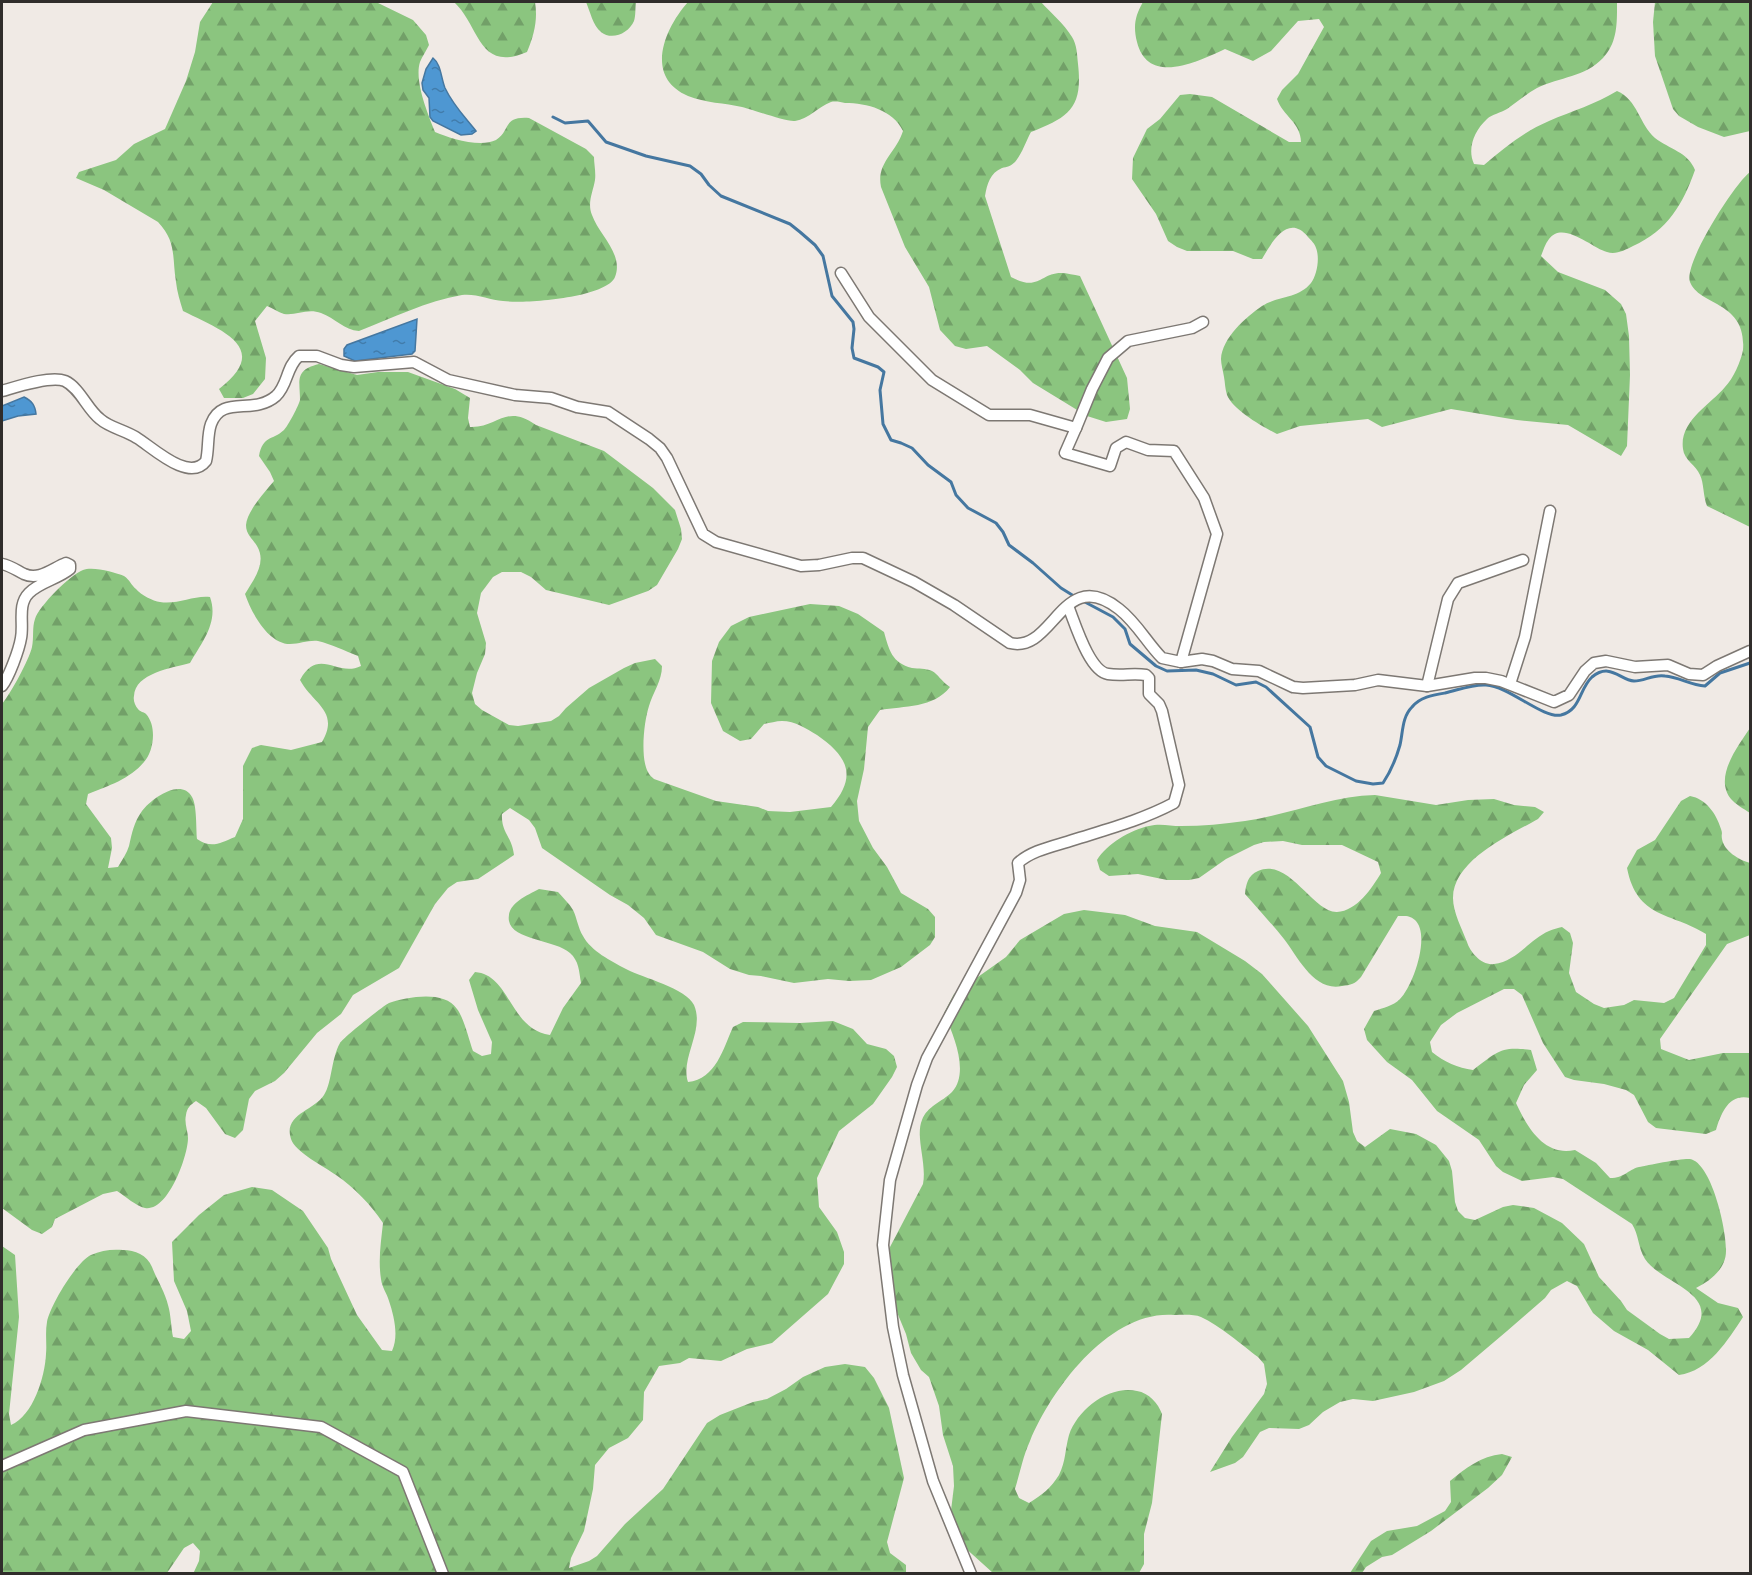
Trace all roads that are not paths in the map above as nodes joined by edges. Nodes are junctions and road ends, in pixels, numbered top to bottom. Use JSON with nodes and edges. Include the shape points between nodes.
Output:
{"nodes":[{"id":1,"x":841,"y":273,"type":"dead end"},
{"id":2,"x":1203,"y":322,"type":"dead end"},
{"id":3,"x":2,"y":391,"type":"edge"},
{"id":4,"x":1076,"y":428,"type":"junction"},
{"id":5,"x":1550,"y":511,"type":"dead end"},
{"id":6,"x":1523,"y":560,"type":"dead end"},
{"id":7,"x":2,"y":564,"type":"edge"},
{"id":8,"x":1070,"y":605,"type":"junction"},
{"id":9,"x":1750,"y":651,"type":"edge"},
{"id":10,"x":1181,"y":662,"type":"junction"},
{"id":11,"x":1510,"y":684,"type":"junction"},
{"id":12,"x":2,"y":686,"type":"edge"},
{"id":13,"x":1427,"y":687,"type":"junction"},
{"id":14,"x":2,"y":1466,"type":"edge"},
{"id":15,"x":443,"y":1574,"type":"edge"},
{"id":16,"x":971,"y":1574,"type":"edge"}],
"edges":[{"from":1,"to":4,"type":"street","via":[[869,316],[932,380],[989,415],[1030,415]]},
{"from":2,"to":4,"type":"street","via":[[1192,328],[1128,341],[1108,358]]},
{"from":3,"to":8,"type":"street","via":[[63,380],[99,419],[137,438],[171,462],[193,468],[206,461],[210,426],[217,413],[234,406],[268,402],[279,394],[287,372],[299,356],[317,356],[354,367],[414,362],[448,380],[608,412],[660,448],[703,534],[716,542],[801,566],[863,558],[914,582],[1019,645],[1036,640]]},
{"from":4,"to":10,"type":"street","via":[[1065,453],[1110,466],[1116,448],[1126,442],[1148,450],[1174,451],[1204,498],[1217,534]]},
{"from":5,"to":11,"type":"street","via":[[1525,637]]},
{"from":6,"to":13,"type":"street","via":[[1458,583],[1448,599]]},
{"from":7,"to":12,"type":"street","via":[[30,576],[42,575],[66,563],[70,569],[29,593],[21,612],[21,640]]},
{"from":8,"to":10,"type":"street","via":[[1086,596],[1104,600],[1128,617],[1162,658]]},
{"from":8,"to":16,"type":"street","via":[[1098,671],[1149,678],[1149,694],[1162,711],[1179,785],[1174,803],[1150,816],[1050,847],[1025,856],[1018,863],[1020,880],[1016,893],[927,1058],[896,1158],[883,1245],[897,1349],[933,1481]]},
{"from":9,"to":11,"type":"street","via":[[1703,675],[1668,665],[1635,668],[1594,663],[1569,695],[1554,702]]},
{"from":10,"to":13,"type":"street","via":[[1202,659],[1232,669],[1258,671],[1293,687],[1356,685],[1378,680]]},
{"from":11,"to":13,"type":"street","via":[[1475,678]]},
{"from":14,"to":15,"type":"street","via":[[84,1430],[186,1411],[321,1427],[403,1472]]}]}
